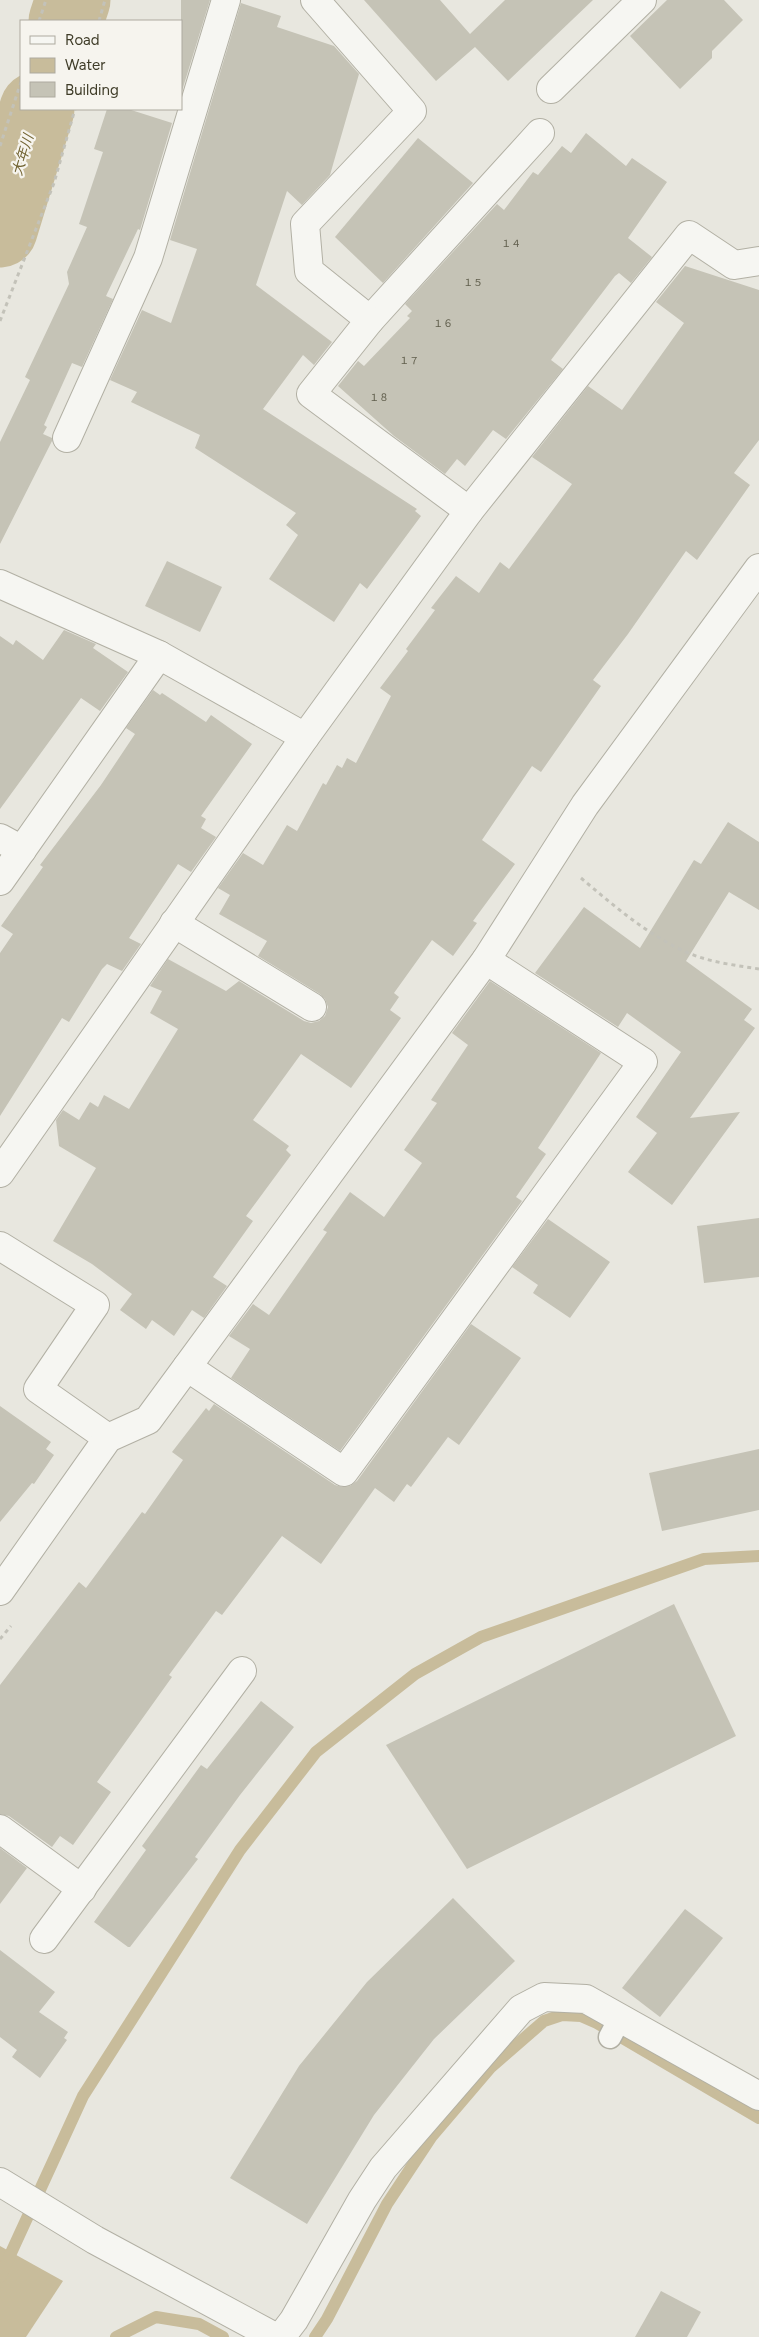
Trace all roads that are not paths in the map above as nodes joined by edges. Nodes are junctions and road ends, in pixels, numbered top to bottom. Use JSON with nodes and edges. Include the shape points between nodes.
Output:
{"nodes":[{"id":1,"x":226,"y":0,"type":"edge"},
{"id":2,"x":315,"y":0,"type":"edge"},
{"id":3,"x":642,"y":0,"type":"edge"},
{"id":4,"x":551,"y":89,"type":"dead end"},
{"id":5,"x":540,"y":133,"type":"dead end"},
{"id":6,"x":759,"y":261,"type":"edge"},
{"id":7,"x":370,"y":320,"type":"junction"},
{"id":8,"x":67,"y":438,"type":"dead end"},
{"id":9,"x":469,"y":512,"type":"junction"},
{"id":10,"x":759,"y":568,"type":"edge"},
{"id":11,"x":0,"y":584,"type":"edge"},
{"id":12,"x":159,"y":655,"type":"junction"},
{"id":13,"x":304,"y":737,"type":"junction"},
{"id":14,"x":11,"y":844,"type":"edge"},
{"id":15,"x":0,"y":881,"type":"edge"},
{"id":16,"x":174,"y":923,"type":"junction"},
{"id":17,"x":486,"y":960,"type":"junction"},
{"id":18,"x":312,"y":1007,"type":"dead end"},
{"id":19,"x":0,"y":1173,"type":"edge"},
{"id":20,"x":0,"y":1246,"type":"edge"},
{"id":21,"x":187,"y":1367,"type":"junction"},
{"id":22,"x":108,"y":1438,"type":"junction"},
{"id":23,"x":0,"y":1591,"type":"edge"},
{"id":24,"x":242,"y":1671,"type":"dead end"},
{"id":25,"x":0,"y":1829,"type":"edge"},
{"id":26,"x":82,"y":1889,"type":"junction"},
{"id":27,"x":44,"y":1939,"type":"dead end"},
{"id":28,"x":759,"y":2096,"type":"edge"},
{"id":29,"x":0,"y":2183,"type":"edge"},
{"id":30,"x":274,"y":2337,"type":"edge"},
{"id":31,"x":281,"y":2337,"type":"edge"}],
"edges":[{"from":1,"to":8,"type":"street","via":[[148,258]]},
{"from":2,"to":7,"type":"street","via":[[412,111],[305,224],[309,271]]},
{"from":3,"to":4,"type":"street"},
{"from":5,"to":7,"type":"street"},
{"from":6,"to":9,"type":"street","via":[[734,265],[689,235]]},
{"from":7,"to":9,"type":"street","via":[[311,394]]},
{"from":9,"to":13,"type":"street"},
{"from":10,"to":17,"type":"street","via":[[585,805]]},
{"from":11,"to":12,"type":"street"},
{"from":12,"to":13,"type":"street"},
{"from":12,"to":14,"type":"street"},
{"from":13,"to":16,"type":"street"},
{"from":14,"to":15,"type":"street"},
{"from":16,"to":18,"type":"street"},
{"from":16,"to":19,"type":"street"},
{"from":17,"to":21,"type":"street"},
{"from":17,"to":21,"type":"street","via":[[643,1062],[344,1472]]},
{"from":20,"to":22,"type":"street","via":[[95,1305],[38,1389]]},
{"from":21,"to":22,"type":"street","via":[[148,1420]]},
{"from":22,"to":23,"type":"street"},
{"from":24,"to":26,"type":"street"},
{"from":25,"to":26,"type":"street"},
{"from":26,"to":27,"type":"street"},
{"from":28,"to":31,"type":"street","via":[[615,2027],[586,1999],[544,1997],[521,2009],[384,2168]]},
{"from":29,"to":30,"type":"street","via":[[95,2240]]}]}
